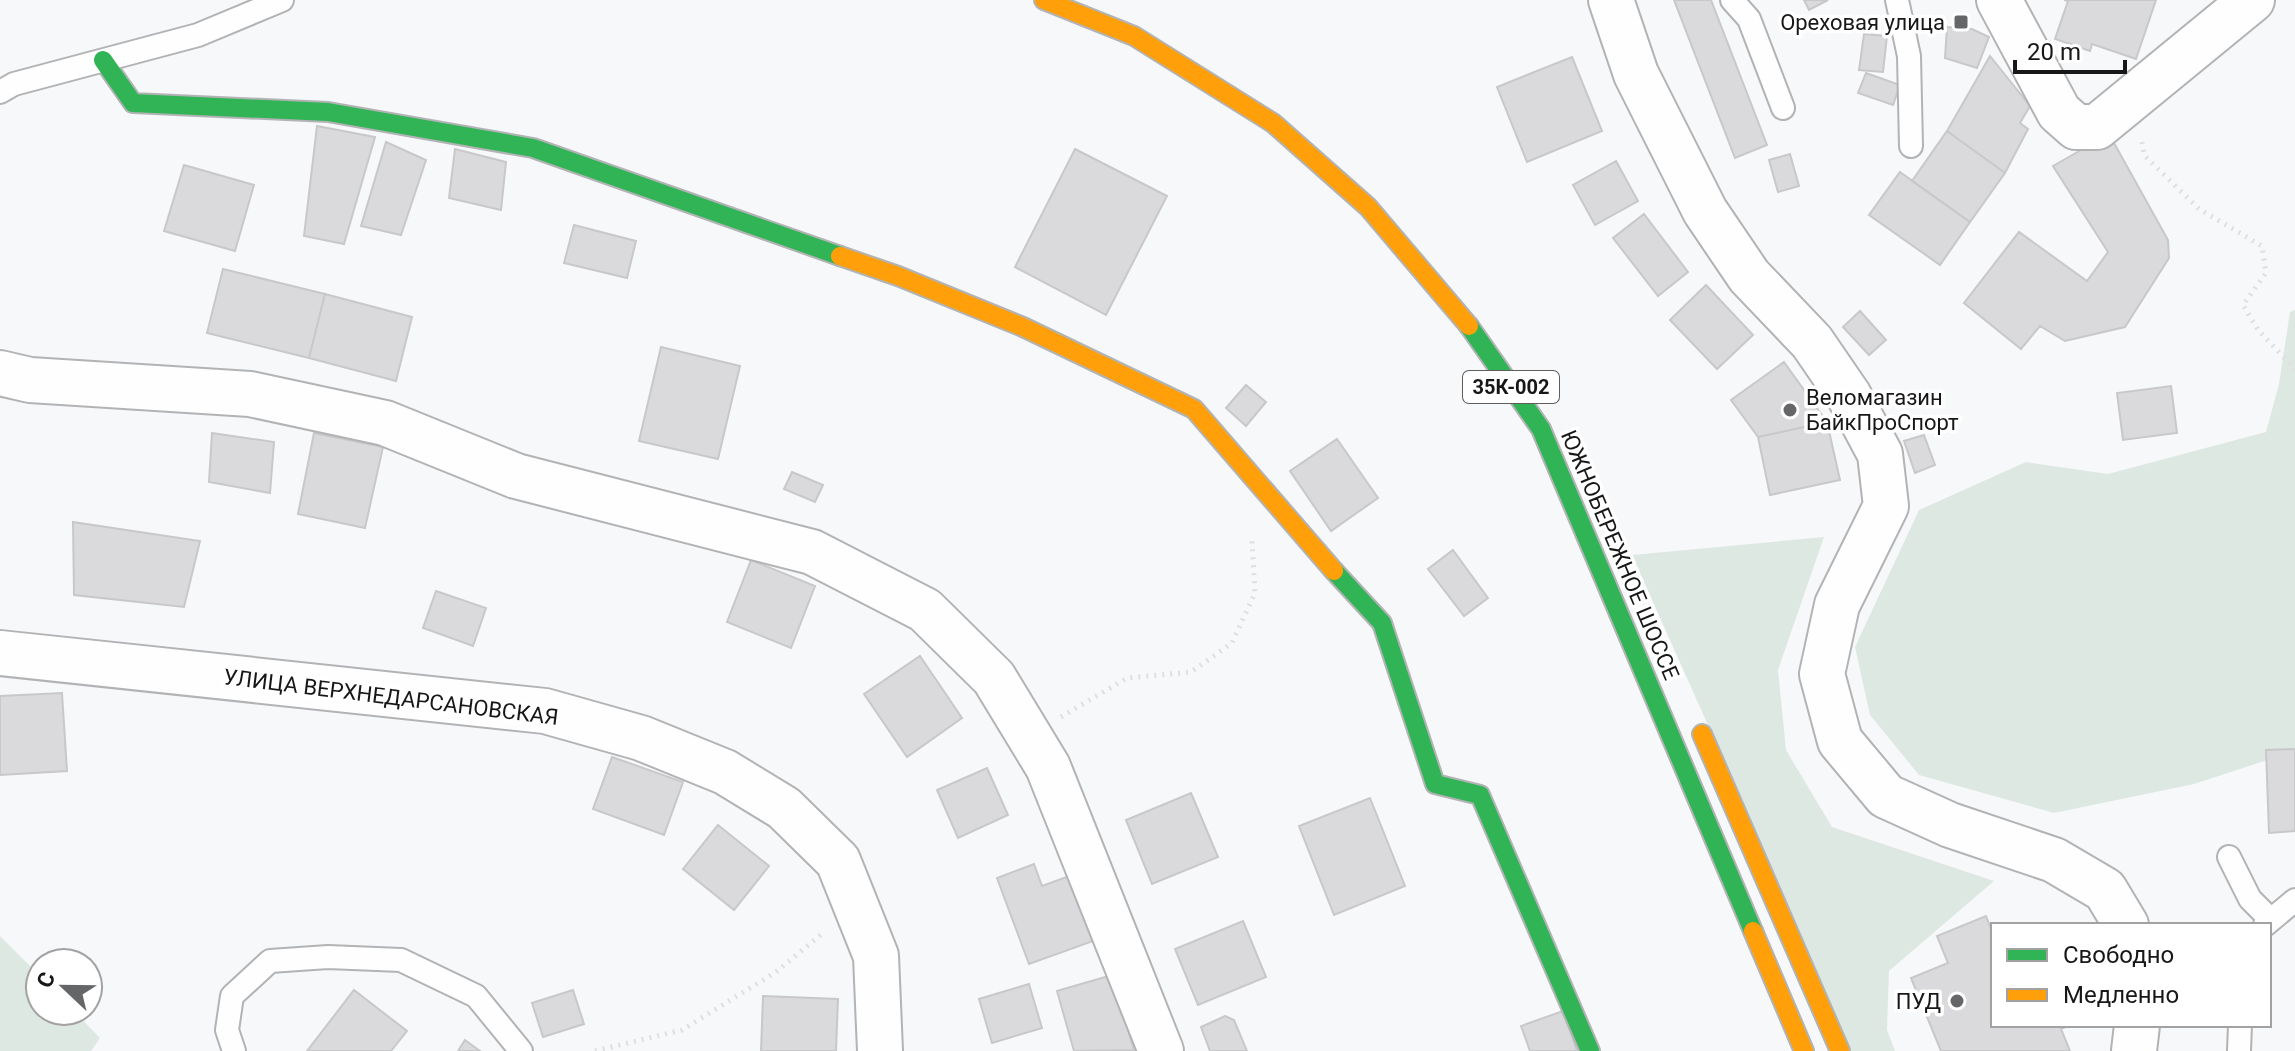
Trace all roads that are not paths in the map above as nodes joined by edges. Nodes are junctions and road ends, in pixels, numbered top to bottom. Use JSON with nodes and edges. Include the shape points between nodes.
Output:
{"nodes":[{"id":1,"x":282,"y":0,"type":"edge"},
{"id":2,"x":1044,"y":0,"type":"edge"},
{"id":3,"x":1611,"y":0,"type":"edge"},
{"id":4,"x":1732,"y":0,"type":"edge"},
{"id":5,"x":1897,"y":0,"type":"edge"},
{"id":6,"x":1999,"y":0,"type":"edge"},
{"id":7,"x":2252,"y":0,"type":"edge"},
{"id":8,"x":103,"y":60,"type":"junction"},
{"id":9,"x":1240,"y":80,"type":"dead end"},
{"id":10,"x":3,"y":89,"type":"edge"},
{"id":11,"x":1783,"y":108,"type":"dead end"},
{"id":12,"x":1292,"y":116,"type":"dead end"},
{"id":13,"x":1911,"y":146,"type":"dead end"},
{"id":14,"x":0,"y":373,"type":"edge"},
{"id":15,"x":0,"y":653,"type":"edge"},
{"id":16,"x":1693,"y":715,"type":"dead end"},
{"id":17,"x":2229,"y":857,"type":"dead end"},
{"id":18,"x":2295,"y":900,"type":"edge"},
{"id":19,"x":2268,"y":922,"type":"edge"},
{"id":20,"x":2125,"y":923,"type":"edge"},
{"id":21,"x":2137,"y":1027,"type":"edge"},
{"id":22,"x":2240,"y":1027,"type":"edge"},
{"id":23,"x":234,"y":1051,"type":"edge"},
{"id":24,"x":521,"y":1051,"type":"edge"},
{"id":25,"x":880,"y":1051,"type":"edge"},
{"id":26,"x":1161,"y":1051,"type":"edge"},
{"id":27,"x":1590,"y":1051,"type":"edge"},
{"id":28,"x":1804,"y":1051,"type":"edge"},
{"id":29,"x":1840,"y":1051,"type":"edge"},
{"id":30,"x":2134,"y":1051,"type":"edge"},
{"id":31,"x":2239,"y":1051,"type":"edge"}],
"edges":[{"from":1,"to":8,"type":"lane","via":[[198,35]]},
{"from":2,"to":28,"type":"main road","name":"ЮЖНОБЕРЕЖНОЕ ШОССЕ","number":"35К-002","via":[[1134,36],[1273,123],[1368,207],[1462,316],[1541,429]]},
{"from":3,"to":20,"type":"street","via":[[1636,74],[1705,211],[1749,276],[1812,342],[1880,454],[1886,506],[1837,605],[1822,674],[1840,741],[1886,796],[1950,825],[2054,860],[2105,890]]},
{"from":4,"to":11,"type":"lane","via":[[1749,19]]},
{"from":5,"to":13,"type":"lane","via":[[1909,56]]},
{"from":6,"to":7,"type":"street","via":[[2059,112],[2076,127],[2097,127]]},
{"from":8,"to":10,"type":"lane"},
{"from":8,"to":27,"type":"main road","via":[[133,103],[328,112],[533,148],[898,276],[1023,327],[1194,409],[1382,623],[1435,784],[1480,795]]},
{"from":9,"to":12,"type":"main road"},
{"from":14,"to":26,"type":"street","via":[[30,380],[250,394],[385,423],[516,476],[812,552],[925,610],[994,678],[1048,767]]},
{"from":15,"to":25,"type":"street","name":"УЛИЦА ВЕРХНЕДАРСАНОВСКАЯ","via":[[545,711],[641,738],[725,772],[784,808],[838,861],[876,956]]},
{"from":16,"to":29,"type":"main road"},
{"from":17,"to":19,"type":"lane"},
{"from":18,"to":19,"type":"lane"},
{"from":21,"to":30,"type":"street"},
{"from":22,"to":31,"type":"lane"},
{"from":23,"to":24,"type":"lane","via":[[227,1030],[232,996],[270,961],[328,957],[401,960],[476,996]]}]}
